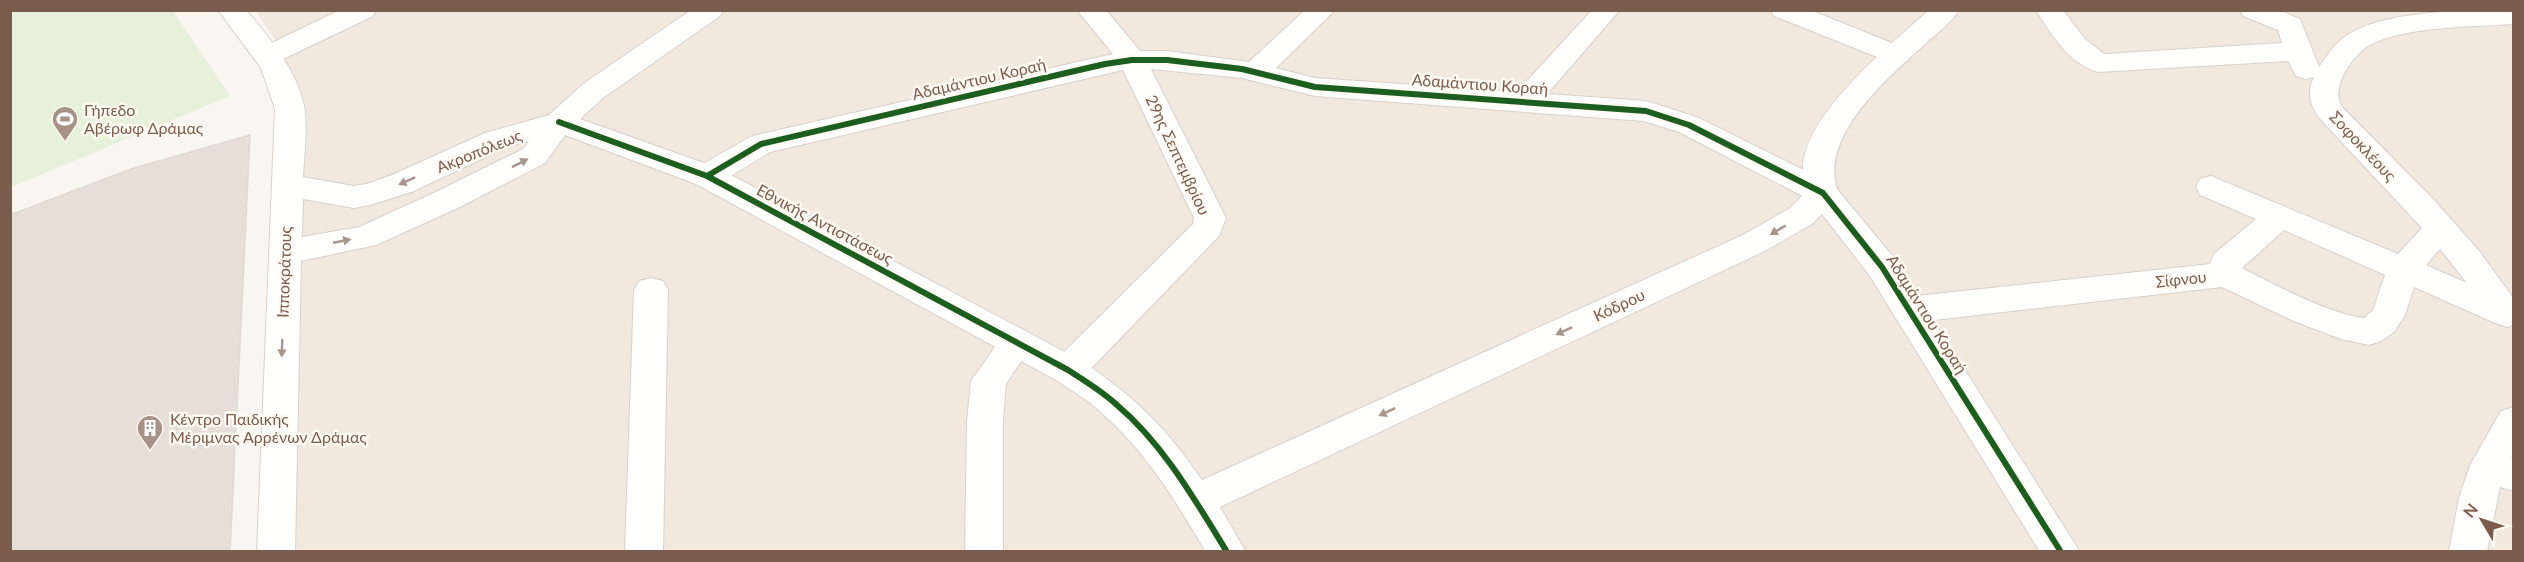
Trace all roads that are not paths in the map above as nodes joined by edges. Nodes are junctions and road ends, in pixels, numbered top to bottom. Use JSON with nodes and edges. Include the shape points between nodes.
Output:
{"nodes":[{"id":1,"x":231,"y":10,"type":"edge"},
{"id":2,"x":363,"y":10,"type":"edge"},
{"id":3,"x":710,"y":10,"type":"edge"},
{"id":4,"x":1090,"y":10,"type":"edge"},
{"id":5,"x":1322,"y":10,"type":"edge"},
{"id":6,"x":1607,"y":10,"type":"edge"},
{"id":7,"x":1784,"y":10,"type":"edge"},
{"id":8,"x":1946,"y":10,"type":"edge"},
{"id":9,"x":2049,"y":10,"type":"edge"},
{"id":10,"x":2253,"y":10,"type":"edge"},
{"id":11,"x":2514,"y":16,"type":"edge"},
{"id":12,"x":2299,"y":51,"type":"junction"},
{"id":13,"x":268,"y":55,"type":"junction"},
{"id":14,"x":1897,"y":56,"type":"junction"},
{"id":15,"x":1132,"y":60,"type":"junction"},
{"id":16,"x":1255,"y":72,"type":"junction"},
{"id":17,"x":2323,"y":90,"type":"junction"},
{"id":18,"x":1526,"y":100,"type":"junction"},
{"id":19,"x":559,"y":122,"type":"junction"},
{"id":20,"x":707,"y":176,"type":"junction"},
{"id":21,"x":286,"y":185,"type":"junction"},
{"id":22,"x":2211,"y":187,"type":"dead end"},
{"id":23,"x":1823,"y":193,"type":"junction"},
{"id":24,"x":2280,"y":216,"type":"junction"},
{"id":25,"x":2441,"y":228,"type":"junction"},
{"id":26,"x":285,"y":252,"type":"junction"},
{"id":27,"x":2403,"y":269,"type":"junction"},
{"id":28,"x":2226,"y":274,"type":"junction"},
{"id":29,"x":651,"y":290,"type":"dead end"},
{"id":30,"x":1908,"y":310,"type":"junction"},
{"id":31,"x":2509,"y":316,"type":"edge"},
{"id":32,"x":1017,"y":342,"type":"junction"},
{"id":33,"x":1068,"y":370,"type":"junction"},
{"id":34,"x":2514,"y":422,"type":"edge"},
{"id":35,"x":2500,"y":471,"type":"edge"},
{"id":36,"x":1195,"y":501,"type":"junction"},
{"id":37,"x":276,"y":552,"type":"edge"},
{"id":38,"x":644,"y":552,"type":"edge"},
{"id":39,"x":984,"y":552,"type":"edge"},
{"id":40,"x":1227,"y":552,"type":"edge"},
{"id":41,"x":2061,"y":552,"type":"edge"},
{"id":42,"x":2469,"y":552,"type":"edge"}],
"edges":[{"from":1,"to":13,"type":"street","name":"Ιπποκράτους"},
{"from":2,"to":13,"type":"street"},
{"from":3,"to":19,"type":"street","name":"Ακροπόλεως","via":[[592,91]]},
{"from":4,"to":15,"type":"street","name":"29ης Σεπτεμβρίου"},
{"from":5,"to":16,"type":"street"},
{"from":6,"to":18,"type":"street"},
{"from":7,"to":14,"type":"street"},
{"from":8,"to":14,"type":"street"},
{"from":9,"to":12,"type":"street","via":[[2075,45],[2098,63]]},
{"from":10,"to":12,"type":"street","via":[[2290,25]]},
{"from":11,"to":17,"type":"street","name":"Σοφοκλέους","via":[[2400,27],[2363,36],[2339,58]]},
{"from":12,"to":17,"type":"street","via":[[2312,82]]},
{"from":13,"to":21,"type":"street","name":"Ιπποκράτους","via":[[290,109]]},
{"from":14,"to":23,"type":"street","via":[[1828,136],[1819,159]]},
{"from":15,"to":16,"type":"street","name":"Αδαμάντιου Κοραή","via":[[1167,60]]},
{"from":15,"to":20,"type":"street","name":"Αδαμάντιου Κοραή","via":[[761,144]]},
{"from":15,"to":33,"type":"street","name":"29ης Σεπτεμβρίου","via":[[1208,211],[1208,228]]},
{"from":16,"to":18,"type":"street","name":"Αδαμάντιου Κοραή","via":[[1315,87]]},
{"from":17,"to":25,"type":"street","name":"Σοφοκλέους","via":[[2324,102],[2332,114]]},
{"from":18,"to":23,"type":"street","name":"Αδαμάντιου Κοραή","via":[[1665,115]]},
{"from":19,"to":20,"type":"street","name":"Εθνικής Αντιστάσεως"},
{"from":19,"to":21,"type":"street","name":"Ακροπόλεως","one_way":true,"via":[[495,140],[370,194],[354,197]]},
{"from":26,"to":19,"type":"street","one_way":true,"via":[[365,237],[449,199],[534,156]]},
{"from":20,"to":32,"type":"street","name":"Εθνικής Αντιστάσεως"},
{"from":21,"to":26,"type":"street","name":"Ιπποκράτους"},
{"from":22,"to":24,"type":"street","name":"Σοφοκλέους"},
{"from":23,"to":30,"type":"street","name":"Αδαμάντιου Κοραή","via":[[1871,252]]},
{"from":23,"to":36,"type":"street","name":"Κόδρου","one_way":true,"via":[[1801,216],[1756,242]]},
{"from":24,"to":27,"type":"street","name":"Σοφοκλέους"},
{"from":24,"to":28,"type":"street","via":[[2226,262]]},
{"from":25,"to":27,"type":"street"},
{"from":25,"to":31,"type":"street","name":"Σοφοκλέους"},
{"from":26,"to":37,"type":"street","name":"Ιπποκράτους","one_way":true},
{"from":27,"to":28,"type":"street","name":"Σίφνου","via":[[2388,315],[2365,332],[2279,301]]},
{"from":27,"to":31,"type":"street","name":"Σοφοκλέους"},
{"from":28,"to":30,"type":"street","name":"Σίφνου"},
{"from":29,"to":38,"type":"street"},
{"from":30,"to":41,"type":"street","name":"Αδαμάντιου Κοραή"},
{"from":32,"to":33,"type":"street","name":"Εθνικής Αντιστάσεως"},
{"from":32,"to":39,"type":"street","via":[[989,381],[985,414]]},
{"from":33,"to":36,"type":"street","name":"Εθνικής Αντιστάσεως","via":[[1122,409],[1142,429]]},
{"from":34,"to":35,"type":"street"},
{"from":35,"to":42,"type":"street","via":[[2474,509]]},
{"from":36,"to":40,"type":"street","name":"Εθνικής Αντιστάσεως"}]}
